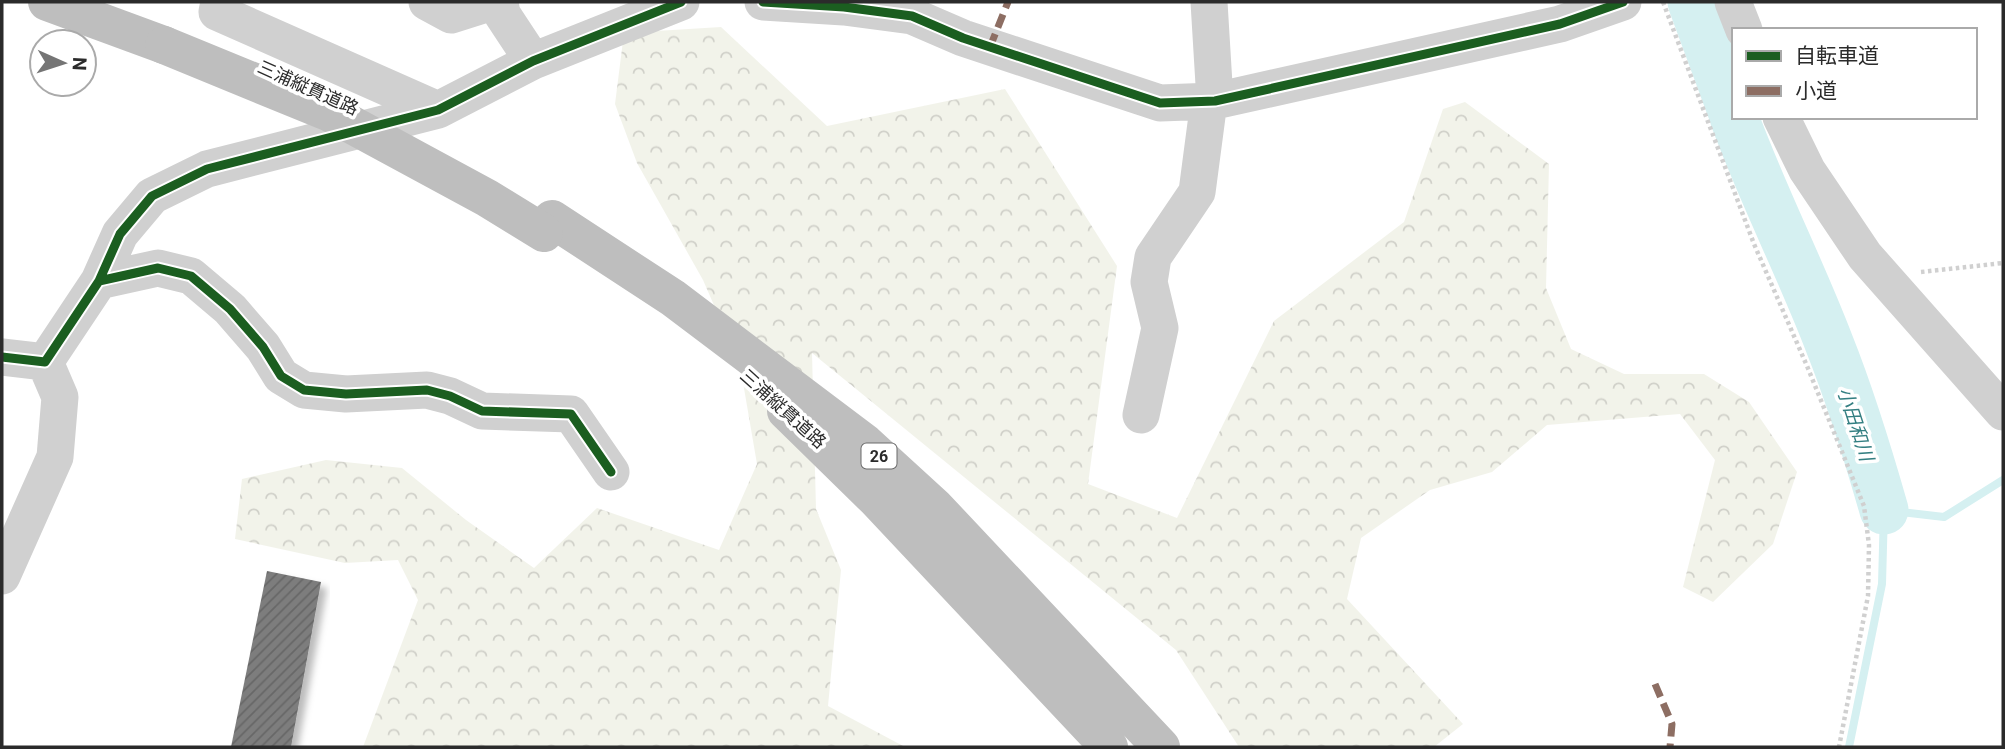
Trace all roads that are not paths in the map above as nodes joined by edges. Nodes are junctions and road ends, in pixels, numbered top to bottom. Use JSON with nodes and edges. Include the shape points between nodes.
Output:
{"nodes":[{"id":1,"x":47,"y":2,"type":"edge"},
{"id":2,"x":97,"y":2,"type":"edge"},
{"id":3,"x":219,"y":2,"type":"edge"},
{"id":4,"x":427,"y":2,"type":"edge"},
{"id":5,"x":492,"y":2,"type":"edge"},
{"id":6,"x":500,"y":2,"type":"edge"},
{"id":7,"x":681,"y":2,"type":"edge"},
{"id":8,"x":763,"y":2,"type":"edge"},
{"id":9,"x":1209,"y":2,"type":"edge"},
{"id":10,"x":1623,"y":2,"type":"edge"},
{"id":11,"x":1733,"y":2,"type":"edge"},
{"id":12,"x":1743,"y":28,"type":"edge"},
{"id":13,"x":168,"y":37,"type":"junction"},
{"id":14,"x":533,"y":61,"type":"junction"},
{"id":15,"x":1212,"y":101,"type":"junction"},
{"id":16,"x":438,"y":110,"type":"junction"},
{"id":17,"x":1783,"y":119,"type":"edge"},
{"id":18,"x":548,"y":226,"type":"junction"},
{"id":19,"x":99,"y":281,"type":"junction"},
{"id":20,"x":2,"y":357,"type":"edge"},
{"id":21,"x":45,"y":362,"type":"junction"},
{"id":22,"x":2003,"y":412,"type":"edge"},
{"id":23,"x":1141,"y":415,"type":"dead end"},
{"id":24,"x":611,"y":472,"type":"dead end"},
{"id":25,"x":2,"y":576,"type":"edge"},
{"id":26,"x":1109,"y":747,"type":"edge"},
{"id":27,"x":1161,"y":747,"type":"edge"}],
"edges":[{"from":1,"to":13,"type":"highway","name":"三浦縦貫道路","number":"26"},
{"from":2,"to":13,"type":"highway","name":"三浦縦貫道路","number":"26"},
{"from":3,"to":16,"type":"street","via":[[217,12]]},
{"from":4,"to":5,"type":"street","via":[[452,15]]},
{"from":6,"to":14,"type":"street","via":[[502,14]]},
{"from":7,"to":14,"type":"street"},
{"from":8,"to":15,"type":"street","via":[[912,16],[963,38],[1160,103]]},
{"from":9,"to":15,"type":"street"},
{"from":10,"to":15,"type":"street","via":[[1560,24]]},
{"from":11,"to":12,"type":"street"},
{"from":13,"to":18,"type":"highway","name":"三浦縦貫道路","number":"26","via":[[286,77],[378,120],[496,185]]},
{"from":14,"to":16,"type":"street"},
{"from":15,"to":23,"type":"street","via":[[1197,192],[1153,257],[1149,282],[1160,328]]},
{"from":16,"to":19,"type":"street","via":[[207,169],[152,196],[120,234]]},
{"from":17,"to":22,"type":"street","via":[[1807,170],[1865,256]]},
{"from":18,"to":26,"type":"highway","name":"三浦縦貫道路","number":"26","via":[[663,308],[749,377],[877,500]]},
{"from":18,"to":27,"type":"highway","name":"三浦縦貫道路","number":"26","via":[[673,298],[865,443],[935,507]]},
{"from":19,"to":21,"type":"street"},
{"from":19,"to":24,"type":"street","via":[[158,268],[191,276],[230,309],[281,376],[304,390],[346,394],[427,390],[482,411],[571,414]]},
{"from":20,"to":21,"type":"street"},
{"from":21,"to":25,"type":"street","via":[[61,397],[55,457]]}]}
